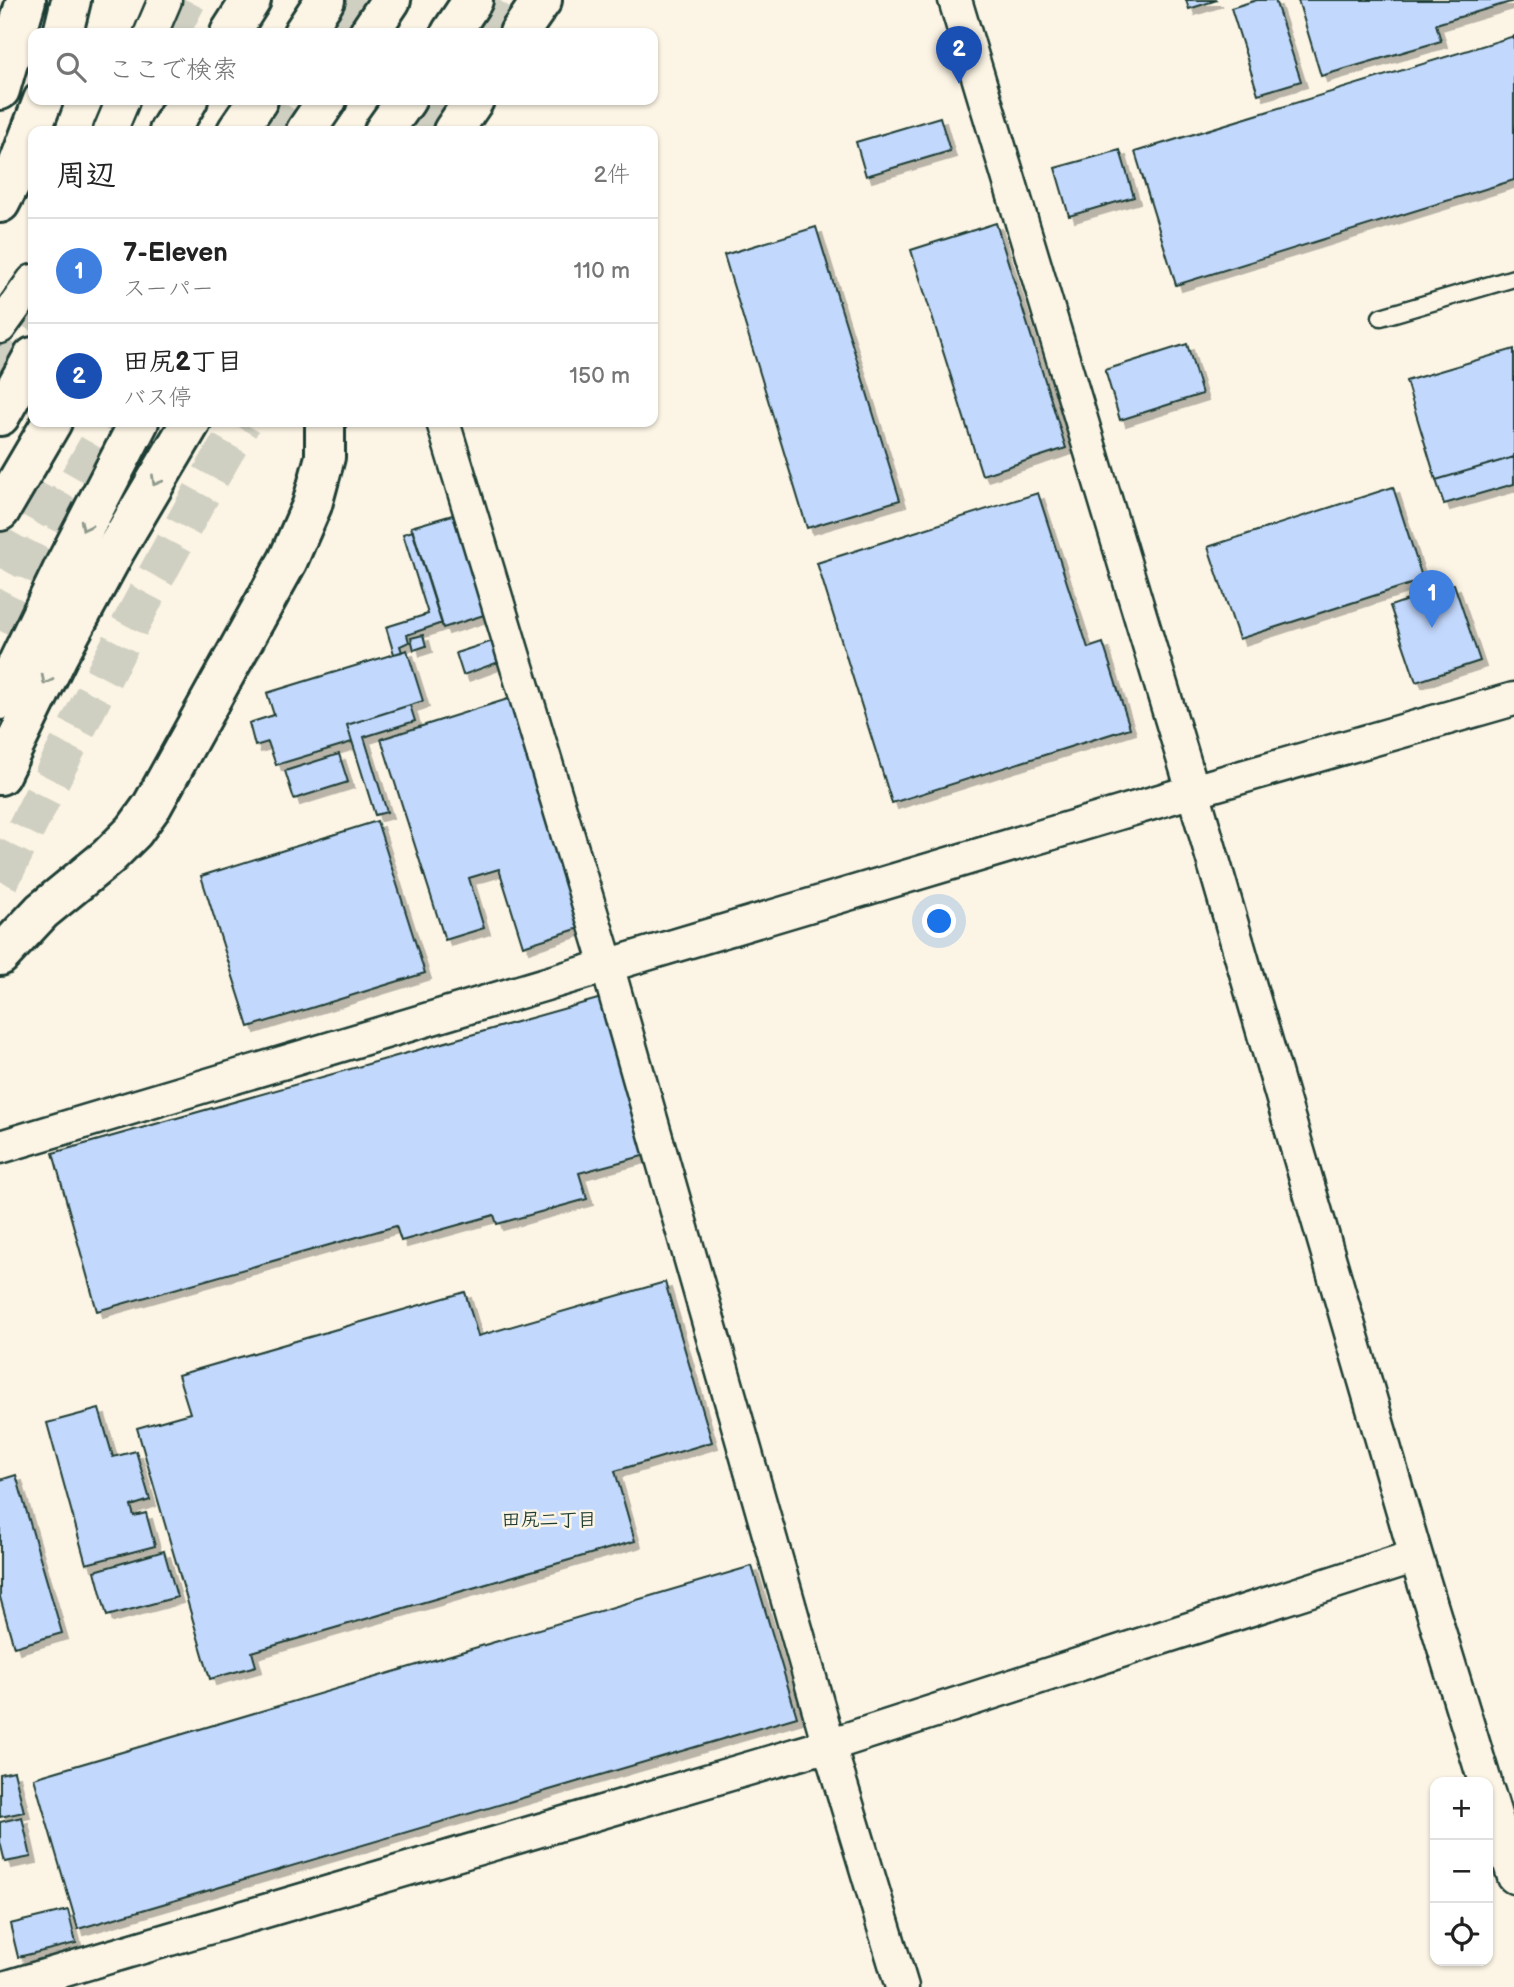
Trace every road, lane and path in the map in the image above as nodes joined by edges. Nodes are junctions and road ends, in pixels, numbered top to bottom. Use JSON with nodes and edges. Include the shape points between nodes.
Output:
{"nodes":[{"id":1,"x":26,"y":0,"type":"edge"},
{"id":2,"x":71,"y":0,"type":"edge"},
{"id":3,"x":165,"y":0,"type":"edge"},
{"id":4,"x":251,"y":0,"type":"edge"},
{"id":5,"x":325,"y":0,"type":"edge"},
{"id":6,"x":391,"y":0,"type":"edge"},
{"id":7,"x":473,"y":0,"type":"edge"},
{"id":8,"x":541,"y":0,"type":"edge"},
{"id":9,"x":955,"y":0,"type":"edge"},
{"id":10,"x":64,"y":28,"type":"edge"},
{"id":11,"x":153,"y":28,"type":"edge"},
{"id":12,"x":233,"y":28,"type":"edge"},
{"id":13,"x":306,"y":28,"type":"edge"},
{"id":14,"x":372,"y":28,"type":"edge"},
{"id":15,"x":454,"y":28,"type":"edge"},
{"id":16,"x":522,"y":28,"type":"edge"},
{"id":17,"x":0,"y":90,"type":"edge"},
{"id":18,"x":41,"y":105,"type":"edge"},
{"id":19,"x":121,"y":105,"type":"edge"},
{"id":20,"x":185,"y":105,"type":"edge"},
{"id":21,"x":255,"y":105,"type":"edge"},
{"id":22,"x":324,"y":105,"type":"edge"},
{"id":23,"x":402,"y":105,"type":"edge"},
{"id":24,"x":471,"y":105,"type":"edge"},
{"id":25,"x":33,"y":126,"type":"edge"},
{"id":26,"x":112,"y":126,"type":"edge"},
{"id":27,"x":172,"y":126,"type":"edge"},
{"id":28,"x":240,"y":126,"type":"edge"},
{"id":29,"x":309,"y":126,"type":"edge"},
{"id":30,"x":388,"y":126,"type":"edge"},
{"id":31,"x":456,"y":126,"type":"edge"},
{"id":32,"x":28,"y":139,"type":"edge"},
{"id":33,"x":0,"y":203,"type":"edge"},
{"id":34,"x":1514,"y":278,"type":"edge"},
{"id":35,"x":28,"y":288,"type":"edge"},
{"id":36,"x":1381,"y":317,"type":"dead end"},
{"id":37,"x":0,"y":327,"type":"edge"},
{"id":38,"x":28,"y":366,"type":"edge"},
{"id":39,"x":0,"y":415,"type":"edge"},
{"id":40,"x":49,"y":427,"type":"edge"},
{"id":41,"x":136,"y":427,"type":"edge"},
{"id":42,"x":188,"y":427,"type":"edge"},
{"id":43,"x":325,"y":427,"type":"edge"},
{"id":44,"x":445,"y":427,"type":"edge"},
{"id":45,"x":0,"y":511,"type":"edge"},
{"id":46,"x":1514,"y":699,"type":"edge"},
{"id":47,"x":0,"y":700,"type":"edge"},
{"id":48,"x":0,"y":775,"type":"edge"},
{"id":49,"x":1193,"y":791,"type":"junction"},
{"id":50,"x":0,"y":956,"type":"edge"},
{"id":51,"x":607,"y":965,"type":"junction"},
{"id":52,"x":0,"y":1147,"type":"edge"},
{"id":53,"x":1416,"y":1556,"type":"junction"},
{"id":54,"x":829,"y":1745,"type":"junction"},
{"id":55,"x":1483,"y":1777,"type":"edge"},
{"id":56,"x":1493,"y":1808,"type":"edge"},
{"id":57,"x":1514,"y":1877,"type":"edge"},
{"id":58,"x":7,"y":1987,"type":"edge"},
{"id":59,"x":902,"y":1987,"type":"edge"}],
"edges":[{"from":1,"to":17,"type":"main road"},
{"from":2,"to":10,"type":"main road"},
{"from":3,"to":11,"type":"street"},
{"from":4,"to":12,"type":"main road"},
{"from":5,"to":13,"type":"main road"},
{"from":6,"to":14,"type":"main road"},
{"from":7,"to":15,"type":"main road"},
{"from":8,"to":16,"type":"main road"},
{"from":9,"to":49,"type":"street"},
{"from":18,"to":25,"type":"main road"},
{"from":19,"to":26,"type":"street"},
{"from":20,"to":27,"type":"main road"},
{"from":21,"to":28,"type":"main road"},
{"from":22,"to":29,"type":"main road"},
{"from":23,"to":30,"type":"main road"},
{"from":24,"to":31,"type":"main road"},
{"from":32,"to":33,"type":"main road"},
{"from":34,"to":36,"type":"lane"},
{"from":35,"to":37,"type":"street"},
{"from":38,"to":39,"type":"main road"},
{"from":40,"to":45,"type":"main road"},
{"from":41,"to":47,"type":"main road","one_way":true},
{"from":42,"to":48,"type":"main road","one_way":true,"via":[[64,644]]},
{"from":43,"to":50,"type":"main road","via":[[325,457],[312,505],[288,559],[152,806],[108,857],[42,911]]},
{"from":44,"to":51,"type":"street"},
{"from":46,"to":49,"type":"street"},
{"from":49,"to":51,"type":"street"},
{"from":49,"to":53,"type":"street"},
{"from":51,"to":52,"type":"street"},
{"from":51,"to":54,"type":"street"},
{"from":53,"to":54,"type":"street"},
{"from":53,"to":55,"type":"street"},
{"from":54,"to":58,"type":"street"},
{"from":54,"to":59,"type":"street"},
{"from":56,"to":57,"type":"street"}]}
